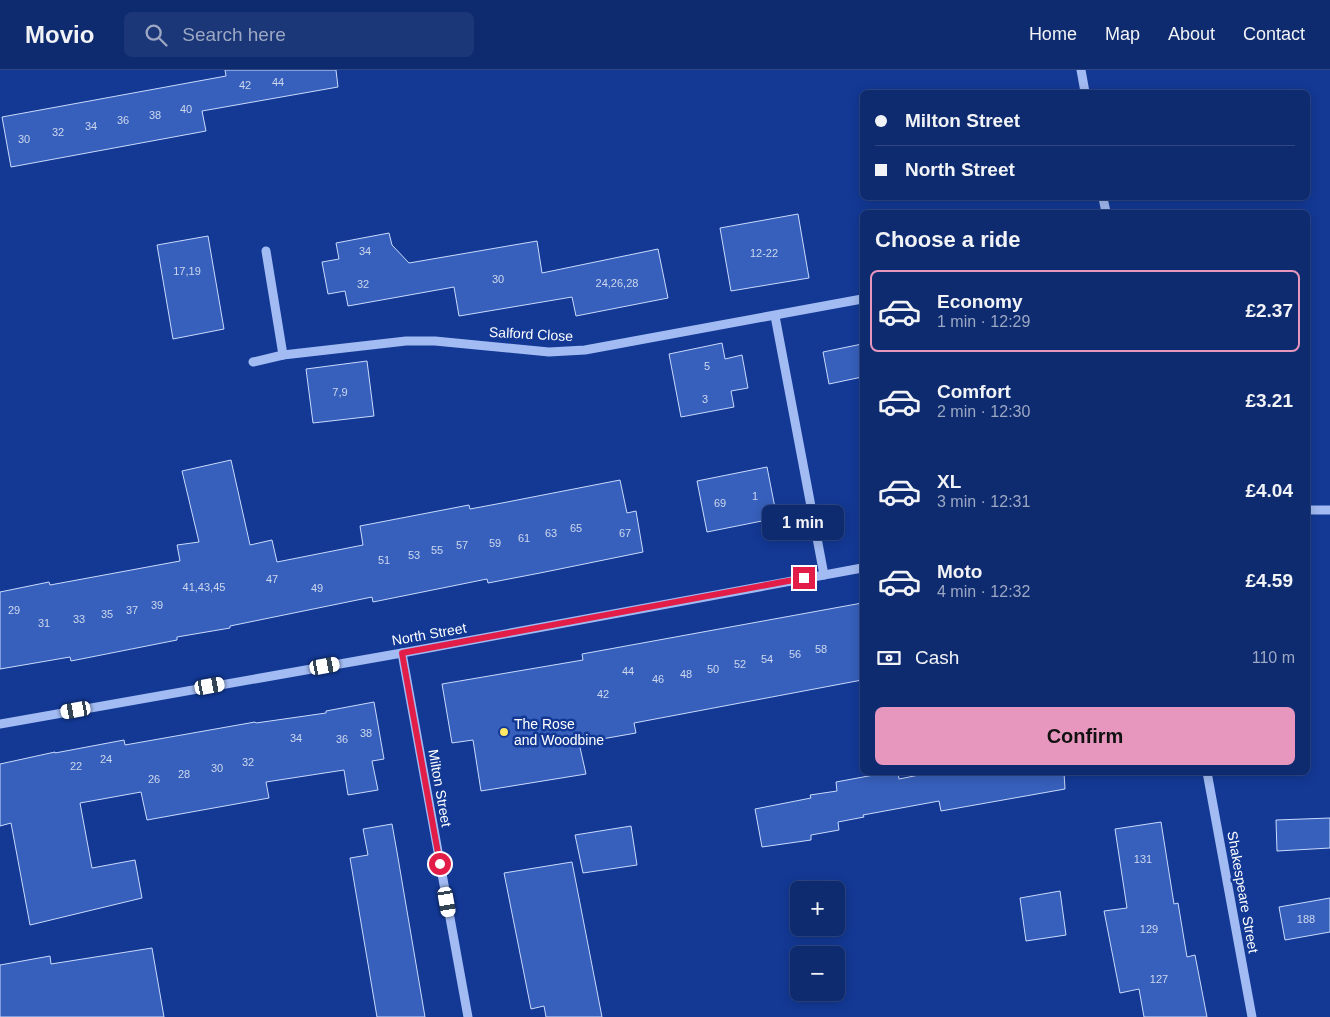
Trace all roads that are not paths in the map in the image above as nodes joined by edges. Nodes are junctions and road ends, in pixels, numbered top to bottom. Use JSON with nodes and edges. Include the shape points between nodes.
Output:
{"nodes":[{"id":1,"x":1081,"y":70,"type":"edge"},
{"id":2,"x":1085,"y":90,"type":"edge"},
{"id":3,"x":266,"y":251,"type":"dead end"},
{"id":4,"x":860,"y":299,"type":"edge"},
{"id":5,"x":775,"y":316,"type":"junction"},
{"id":6,"x":283,"y":356,"type":"junction"},
{"id":7,"x":253,"y":362,"type":"dead end"},
{"id":8,"x":1310,"y":510,"type":"edge"},
{"id":9,"x":1330,"y":510,"type":"edge"},
{"id":10,"x":860,"y":568,"type":"edge"},
{"id":11,"x":824,"y":575,"type":"junction"},
{"id":12,"x":402,"y":653,"type":"junction"},
{"id":13,"x":0,"y":724,"type":"edge"},
{"id":14,"x":1208,"y":775,"type":"edge"},
{"id":15,"x":468,"y":1017,"type":"edge"},
{"id":16,"x":1252,"y":1017,"type":"edge"}],
"edges":[{"from":1,"to":2,"type":"street"},
{"from":3,"to":6,"type":"street"},
{"from":4,"to":5,"type":"street","name":"Salford Close"},
{"from":5,"to":6,"type":"street","name":"Salford Close","via":[[586,350],[549,352],[406,341]]},
{"from":5,"to":11,"type":"street"},
{"from":6,"to":7,"type":"street","name":"Salford Close"},
{"from":8,"to":9,"type":"street"},
{"from":10,"to":11,"type":"street","name":"North Street"},
{"from":11,"to":12,"type":"street","name":"North Street"},
{"from":12,"to":13,"type":"street","name":"North Street"},
{"from":12,"to":15,"type":"street","name":"Milton Street"},
{"from":14,"to":16,"type":"street","name":"Shakespeare Street"}]}
